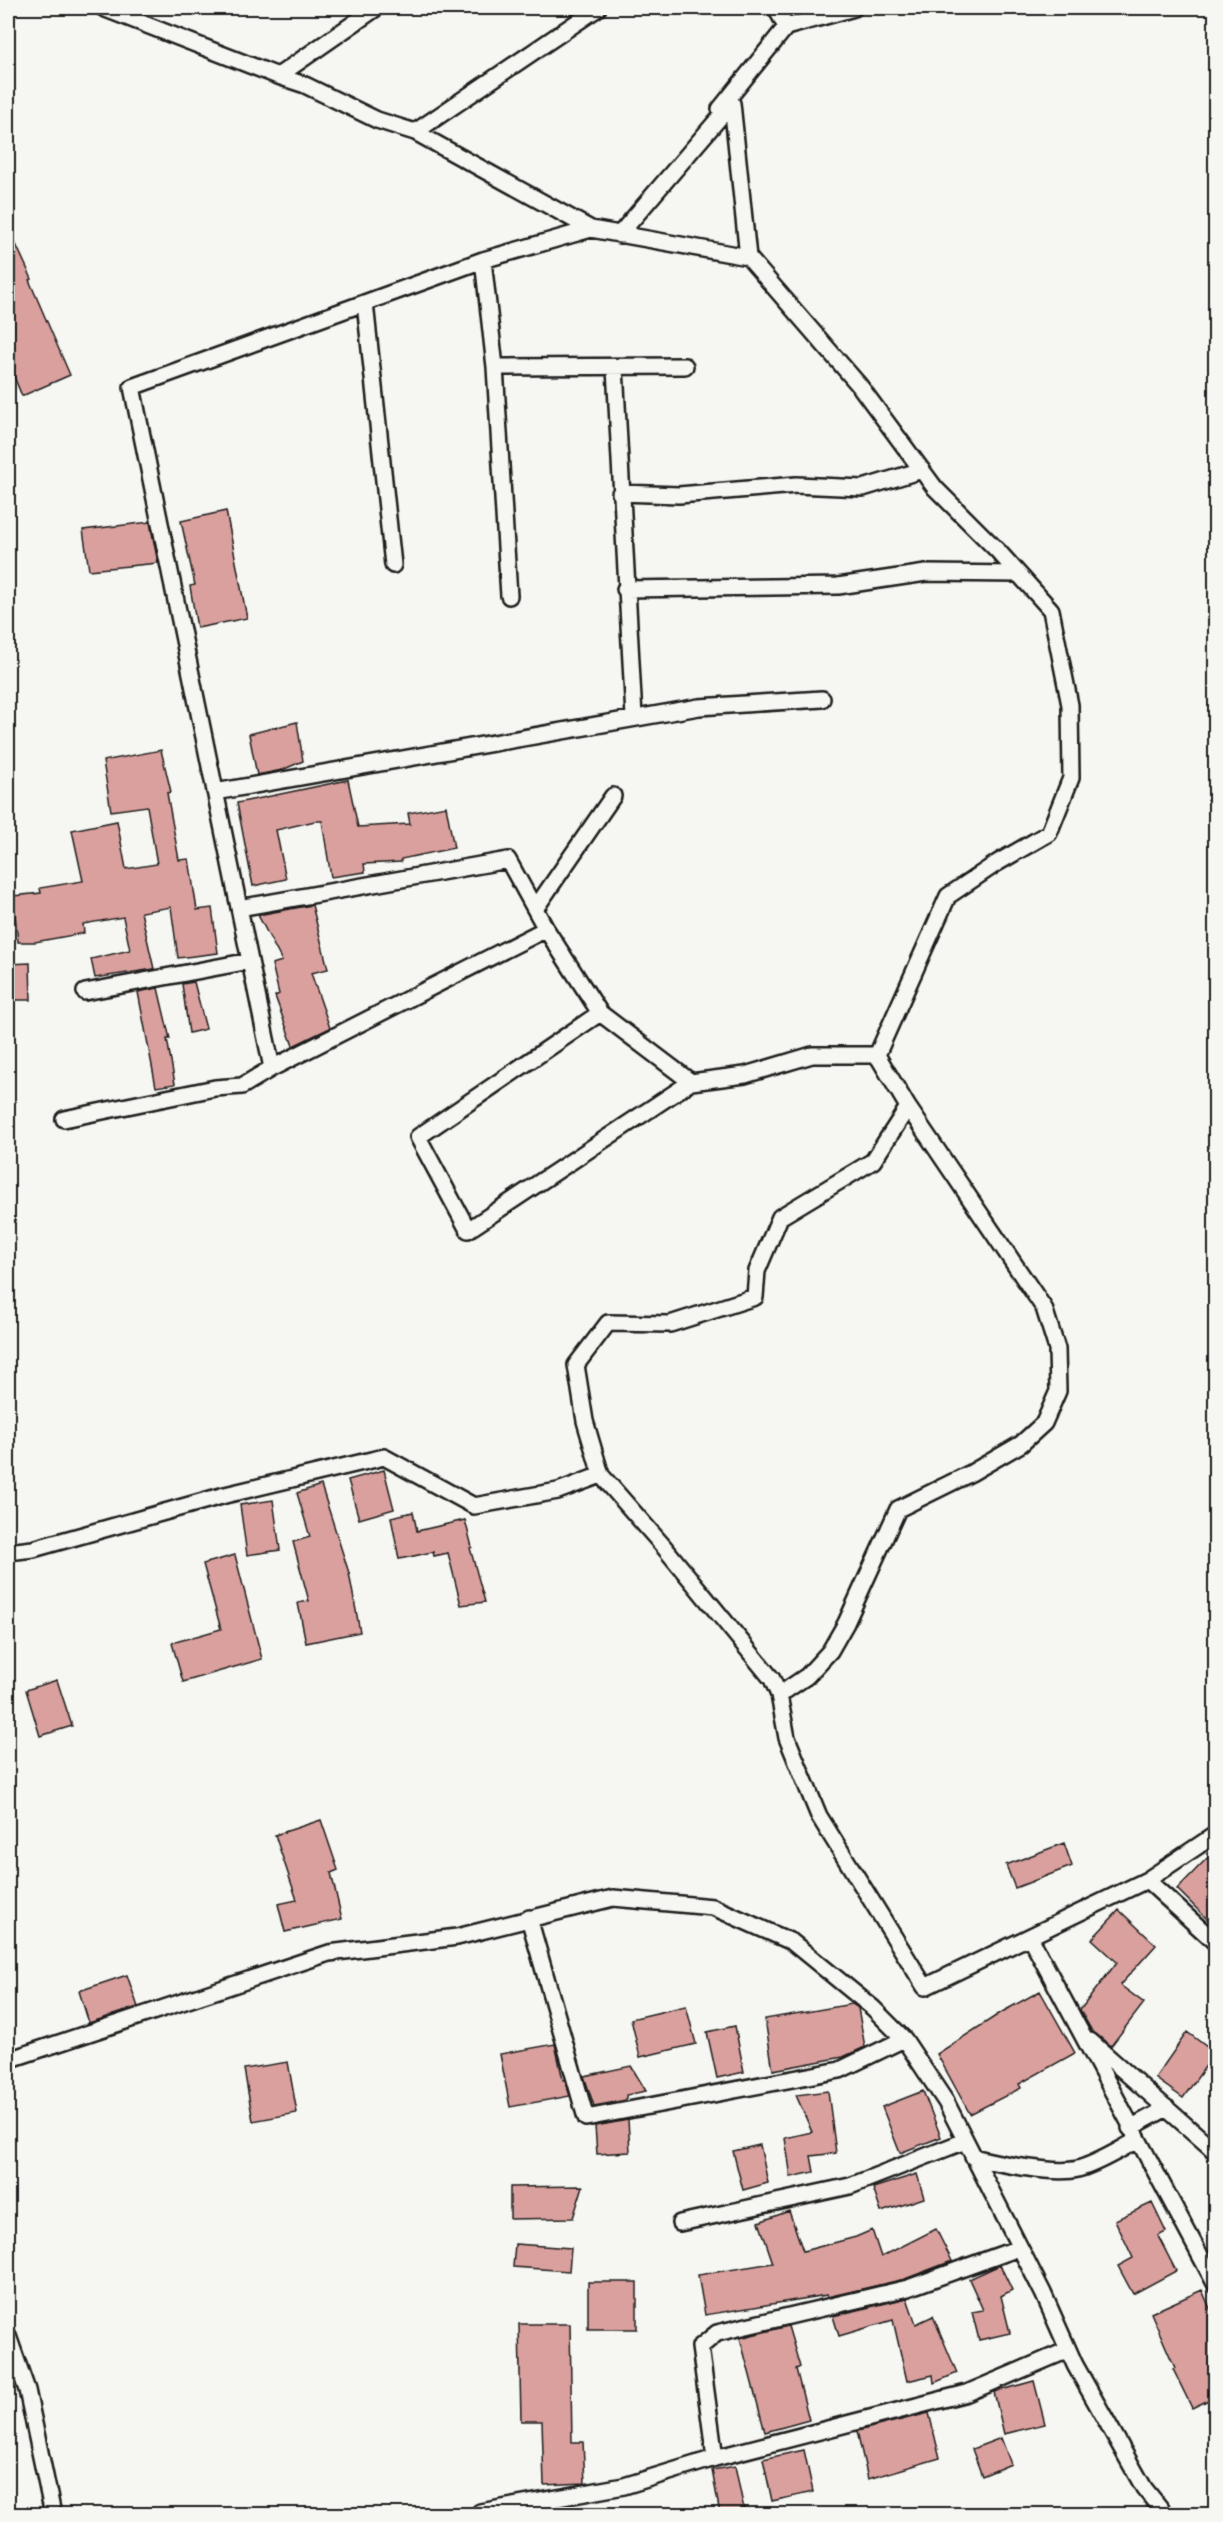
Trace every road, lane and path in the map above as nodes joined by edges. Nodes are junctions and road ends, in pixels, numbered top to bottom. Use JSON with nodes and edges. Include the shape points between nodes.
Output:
{"nodes":[{"id":1,"x":103,"y":8,"type":"edge"},
{"id":2,"x":376,"y":8,"type":"edge"},
{"id":3,"x":598,"y":8,"type":"edge"},
{"id":4,"x":776,"y":8,"type":"edge"},
{"id":5,"x":854,"y":8,"type":"edge"},
{"id":6,"x":134,"y":13,"type":"edge"},
{"id":7,"x":786,"y":27,"type":"junction"},
{"id":8,"x":278,"y":76,"type":"junction"},
{"id":9,"x":416,"y":132,"type":"junction"},
{"id":10,"x":591,"y":229,"type":"junction"},
{"id":11,"x":619,"y":235,"type":"junction"},
{"id":12,"x":748,"y":257,"type":"junction"},
{"id":13,"x":483,"y":260,"type":"junction"},
{"id":14,"x":365,"y":303,"type":"junction"},
{"id":15,"x":685,"y":366,"type":"dead end"},
{"id":16,"x":495,"y":367,"type":"junction"},
{"id":17,"x":615,"y":368,"type":"junction"},
{"id":18,"x":922,"y":470,"type":"junction"},
{"id":19,"x":620,"y":493,"type":"junction"},
{"id":20,"x":393,"y":565,"type":"dead end"},
{"id":21,"x":1018,"y":574,"type":"junction"},
{"id":22,"x":626,"y":590,"type":"junction"},
{"id":23,"x":509,"y":596,"type":"dead end"},
{"id":24,"x":822,"y":699,"type":"dead end"},
{"id":25,"x":634,"y":717,"type":"junction"},
{"id":26,"x":215,"y":792,"type":"junction"},
{"id":27,"x":612,"y":795,"type":"dead end"},
{"id":28,"x":239,"y":908,"type":"junction"},
{"id":29,"x":535,"y":909,"type":"junction"},
{"id":30,"x":546,"y":929,"type":"junction"},
{"id":31,"x":250,"y":962,"type":"junction"},
{"id":32,"x":85,"y":992,"type":"dead end"},
{"id":33,"x":600,"y":1013,"type":"junction"},
{"id":34,"x":877,"y":1055,"type":"junction"},
{"id":35,"x":272,"y":1068,"type":"junction"},
{"id":36,"x":691,"y":1082,"type":"junction"},
{"id":37,"x":908,"y":1107,"type":"junction"},
{"id":38,"x":64,"y":1119,"type":"dead end"},
{"id":39,"x":602,"y":1475,"type":"junction"},
{"id":40,"x":8,"y":1552,"type":"edge"},
{"id":41,"x":779,"y":1695,"type":"junction"},
{"id":42,"x":1215,"y":1834,"type":"edge"},
{"id":43,"x":1147,"y":1880,"type":"junction"},
{"id":44,"x":529,"y":1918,"type":"junction"},
{"id":45,"x":1030,"y":1937,"type":"junction"},
{"id":46,"x":1215,"y":1943,"type":"edge"},
{"id":47,"x":1083,"y":2034,"type":"junction"},
{"id":48,"x":904,"y":2039,"type":"junction"},
{"id":49,"x":8,"y":2060,"type":"edge"},
{"id":50,"x":1167,"y":2108,"type":"junction"},
{"id":51,"x":1133,"y":2134,"type":"junction"},
{"id":52,"x":965,"y":2141,"type":"junction"},
{"id":53,"x":1215,"y":2152,"type":"edge"},
{"id":54,"x":973,"y":2157,"type":"junction"},
{"id":55,"x":680,"y":2223,"type":"dead end"},
{"id":56,"x":1019,"y":2248,"type":"junction"},
{"id":57,"x":1215,"y":2285,"type":"edge"},
{"id":58,"x":8,"y":2336,"type":"edge"},
{"id":59,"x":1068,"y":2350,"type":"junction"},
{"id":60,"x":715,"y":2458,"type":"junction"},
{"id":61,"x":480,"y":2512,"type":"dead end"},
{"id":62,"x":53,"y":2514,"type":"edge"},
{"id":63,"x":1165,"y":2514,"type":"edge"}],
"edges":[{"from":1,"to":6,"type":"street"},
{"from":2,"to":8,"type":"street"},
{"from":3,"to":9,"type":"street"},
{"from":4,"to":7,"type":"street"},
{"from":5,"to":7,"type":"street"},
{"from":6,"to":8,"type":"street"},
{"from":7,"to":11,"type":"street"},
{"from":8,"to":9,"type":"street","via":[[377,120]]},
{"from":9,"to":10,"type":"street"},
{"from":10,"to":11,"type":"street"},
{"from":10,"to":13,"type":"street"},
{"from":11,"to":12,"type":"street"},
{"from":11,"to":12,"type":"street","via":[[732,103]]},
{"from":12,"to":18,"type":"street","via":[[859,385]]},
{"from":13,"to":14,"type":"street"},
{"from":13,"to":16,"type":"street"},
{"from":14,"to":20,"type":"street"},
{"from":14,"to":26,"type":"street","via":[[132,387]]},
{"from":15,"to":17,"type":"street"},
{"from":16,"to":17,"type":"street"},
{"from":16,"to":23,"type":"street"},
{"from":17,"to":19,"type":"street"},
{"from":18,"to":19,"type":"street","via":[[863,488],[796,485],[679,495]]},
{"from":18,"to":21,"type":"street"},
{"from":19,"to":22,"type":"street"},
{"from":21,"to":22,"type":"street","via":[[926,573],[838,586]]},
{"from":21,"to":34,"type":"street","via":[[1051,610],[1070,705],[1071,778],[1049,833],[948,896]]},
{"from":22,"to":25,"type":"street"},
{"from":24,"to":25,"type":"street","via":[[699,707]]},
{"from":25,"to":26,"type":"street"},
{"from":26,"to":28,"type":"street"},
{"from":27,"to":29,"type":"street"},
{"from":28,"to":29,"type":"street","via":[[508,860]]},
{"from":28,"to":31,"type":"street"},
{"from":29,"to":30,"type":"street"},
{"from":30,"to":33,"type":"street"},
{"from":30,"to":35,"type":"street"},
{"from":31,"to":32,"type":"street"},
{"from":31,"to":35,"type":"street"},
{"from":33,"to":36,"type":"street"},
{"from":33,"to":36,"type":"street","via":[[418,1137],[468,1230]]},
{"from":34,"to":36,"type":"street","via":[[812,1055],[746,1075]]},
{"from":34,"to":37,"type":"street"},
{"from":35,"to":38,"type":"street","via":[[242,1086]]},
{"from":37,"to":39,"type":"street","via":[[873,1161],[780,1217],[757,1271],[755,1297],[670,1324],[608,1323],[576,1365],[585,1420]]},
{"from":37,"to":41,"type":"street","via":[[1044,1308],[1057,1349],[1058,1391],[1044,1422],[1021,1444],[898,1509],[830,1651],[807,1676]]},
{"from":39,"to":40,"type":"street","via":[[558,1491],[474,1506],[384,1456],[225,1495],[33,1549]]},
{"from":39,"to":41,"type":"street","via":[[772,1679]]},
{"from":41,"to":45,"type":"street","via":[[787,1738],[819,1816],[925,1987]]},
{"from":42,"to":43,"type":"street"},
{"from":43,"to":45,"type":"street"},
{"from":43,"to":46,"type":"street"},
{"from":44,"to":48,"type":"street","via":[[613,1898],[713,1907],[792,1942],[873,2008]]},
{"from":44,"to":48,"type":"street","via":[[586,2118],[840,2070]]},
{"from":44,"to":49,"type":"street","via":[[457,1937],[329,1953]]},
{"from":45,"to":47,"type":"street"},
{"from":47,"to":50,"type":"street"},
{"from":47,"to":51,"type":"street"},
{"from":48,"to":52,"type":"street","via":[[946,2102]]},
{"from":50,"to":51,"type":"street"},
{"from":50,"to":53,"type":"street"},
{"from":51,"to":54,"type":"street","via":[[1095,2163],[1075,2170],[1007,2166]]},
{"from":51,"to":57,"type":"street"},
{"from":52,"to":54,"type":"street"},
{"from":52,"to":55,"type":"street","via":[[850,2186]]},
{"from":54,"to":56,"type":"street"},
{"from":56,"to":59,"type":"street"},
{"from":56,"to":60,"type":"street","via":[[908,2289],[717,2333],[700,2347]]},
{"from":58,"to":62,"type":"street","via":[[27,2390]]},
{"from":59,"to":60,"type":"street","via":[[966,2393]]},
{"from":59,"to":63,"type":"street","via":[[1144,2488]]},
{"from":60,"to":61,"type":"street","via":[[624,2486]]}]}
